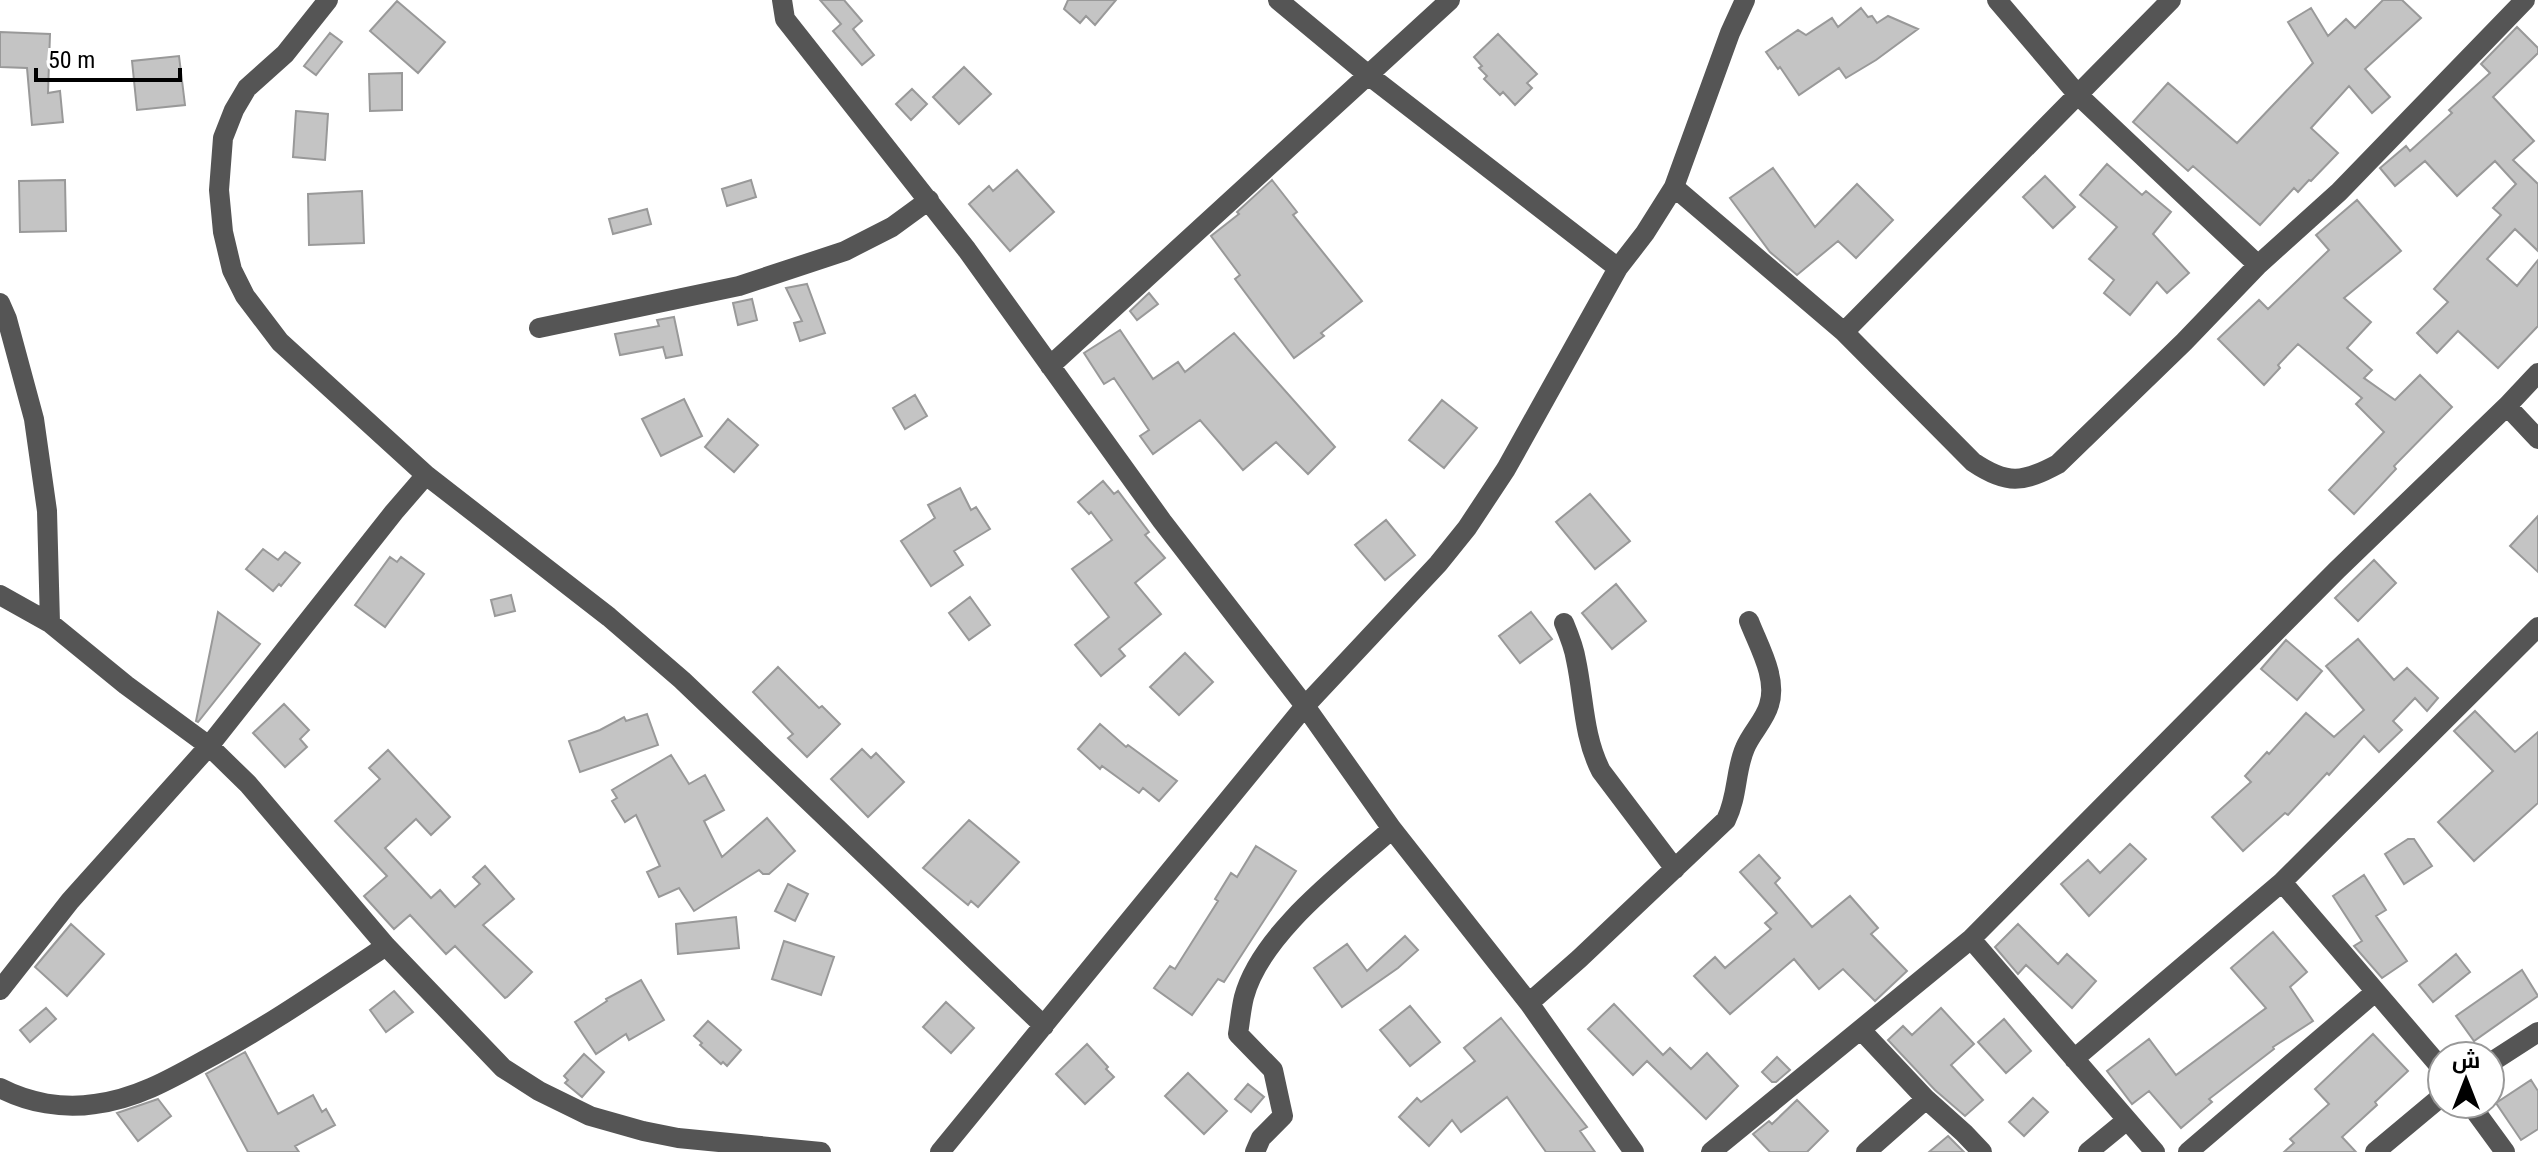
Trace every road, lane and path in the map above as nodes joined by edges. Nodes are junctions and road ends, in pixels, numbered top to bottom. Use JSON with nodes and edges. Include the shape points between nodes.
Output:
{"nodes":[{"id":1,"x":328,"y":0,"type":"edge"},
{"id":2,"x":766,"y":0,"type":"edge"},
{"id":3,"x":1278,"y":0,"type":"edge"},
{"id":4,"x":1450,"y":0,"type":"edge"},
{"id":5,"x":1745,"y":0,"type":"edge"},
{"id":6,"x":1997,"y":0,"type":"edge"},
{"id":7,"x":2171,"y":0,"type":"edge"},
{"id":8,"x":2525,"y":0,"type":"edge"},
{"id":9,"x":784,"y":10,"type":"edge"},
{"id":10,"x":1367,"y":74,"type":"junction"},
{"id":11,"x":2078,"y":95,"type":"junction"},
{"id":12,"x":1674,"y":187,"type":"junction"},
{"id":13,"x":929,"y":200,"type":"junction"},
{"id":14,"x":2258,"y":265,"type":"junction"},
{"id":15,"x":1618,"y":268,"type":"junction"},
{"id":16,"x":0,"y":303,"type":"edge"},
{"id":17,"x":539,"y":328,"type":"dead end"},
{"id":18,"x":1844,"y":332,"type":"junction"},
{"id":19,"x":1050,"y":366,"type":"junction"},
{"id":20,"x":2538,"y":373,"type":"edge"},
{"id":21,"x":2507,"y":406,"type":"junction"},
{"id":22,"x":2538,"y":439,"type":"edge"},
{"id":23,"x":426,"y":475,"type":"junction"},
{"id":24,"x":0,"y":595,"type":"edge"},
{"id":25,"x":1749,"y":621,"type":"dead end"},
{"id":26,"x":50,"y":623,"type":"junction"},
{"id":27,"x":1564,"y":623,"type":"dead end"},
{"id":28,"x":2538,"y":627,"type":"edge"},
{"id":29,"x":1305,"y":706,"type":"junction"},
{"id":30,"x":209,"y":746,"type":"junction"},
{"id":31,"x":1392,"y":829,"type":"junction"},
{"id":32,"x":1675,"y":869,"type":"junction"},
{"id":33,"x":2282,"y":882,"type":"junction"},
{"id":34,"x":1971,"y":939,"type":"junction"},
{"id":35,"x":386,"y":946,"type":"junction"},
{"id":36,"x":0,"y":990,"type":"edge"},
{"id":37,"x":2374,"y":993,"type":"junction"},
{"id":38,"x":1529,"y":1003,"type":"junction"},
{"id":39,"x":1044,"y":1026,"type":"junction"},
{"id":40,"x":1862,"y":1031,"type":"junction"},
{"id":41,"x":2538,"y":1032,"type":"edge"},
{"id":42,"x":2426,"y":1051,"type":"edge"},
{"id":43,"x":2506,"y":1053,"type":"edge"},
{"id":44,"x":2074,"y":1059,"type":"junction"},
{"id":45,"x":0,"y":1088,"type":"edge"},
{"id":46,"x":1926,"y":1099,"type":"junction"},
{"id":47,"x":2426,"y":1109,"type":"edge"},
{"id":48,"x":2127,"y":1120,"type":"junction"},
{"id":49,"x":2482,"y":1120,"type":"edge"},
{"id":50,"x":1723,"y":1149,"type":"edge"},
{"id":51,"x":821,"y":1152,"type":"edge"},
{"id":52,"x":940,"y":1152,"type":"edge"},
{"id":53,"x":1255,"y":1152,"type":"edge"},
{"id":54,"x":1634,"y":1152,"type":"edge"},
{"id":55,"x":1866,"y":1152,"type":"edge"},
{"id":56,"x":1982,"y":1152,"type":"edge"},
{"id":57,"x":2088,"y":1152,"type":"edge"},
{"id":58,"x":2155,"y":1152,"type":"edge"},
{"id":59,"x":2188,"y":1152,"type":"edge"},
{"id":60,"x":2375,"y":1152,"type":"edge"},
{"id":61,"x":2505,"y":1152,"type":"edge"}],
"edges":[{"from":1,"to":23,"type":"street","via":[[285,54],[247,88],[234,110],[223,138],[223,232],[232,270],[262,321]]},
{"from":2,"to":9,"type":"street"},
{"from":3,"to":10,"type":"street"},
{"from":4,"to":10,"type":"street"},
{"from":5,"to":12,"type":"street"},
{"from":6,"to":11,"type":"street"},
{"from":7,"to":11,"type":"street"},
{"from":8,"to":14,"type":"street","via":[[2339,192]]},
{"from":9,"to":13,"type":"street"},
{"from":10,"to":15,"type":"street"},
{"from":10,"to":19,"type":"street"},
{"from":11,"to":14,"type":"street"},
{"from":11,"to":18,"type":"street"},
{"from":12,"to":15,"type":"street"},
{"from":12,"to":18,"type":"street"},
{"from":13,"to":17,"type":"street","via":[[845,251],[739,286]]},
{"from":13,"to":19,"type":"street"},
{"from":14,"to":18,"type":"street","via":[[2058,464],[2034,477],[1992,475],[1973,462]]},
{"from":15,"to":29,"type":"street","via":[[1488,499],[1438,564]]},
{"from":16,"to":26,"type":"street","via":[[36,432],[47,511]]},
{"from":19,"to":29,"type":"street"},
{"from":20,"to":21,"type":"street"},
{"from":21,"to":22,"type":"street"},
{"from":21,"to":34,"type":"street"},
{"from":23,"to":30,"type":"street"},
{"from":23,"to":39,"type":"street","via":[[682,680]]},
{"from":24,"to":26,"type":"street"},
{"from":25,"to":32,"type":"street","via":[[1770,680],[1769,706],[1744,749],[1726,820]]},
{"from":26,"to":30,"type":"street"},
{"from":27,"to":32,"type":"street","via":[[1576,657],[1593,755]]},
{"from":28,"to":33,"type":"street"},
{"from":29,"to":31,"type":"street"},
{"from":29,"to":39,"type":"street"},
{"from":30,"to":35,"type":"street","via":[[248,784]]},
{"from":30,"to":36,"type":"street","via":[[70,901]]},
{"from":31,"to":38,"type":"street"},
{"from":31,"to":53,"type":"street","via":[[1301,911],[1273,943],[1249,984],[1238,1034],[1273,1070],[1283,1116]]},
{"from":32,"to":38,"type":"street"},
{"from":33,"to":37,"type":"street"},
{"from":33,"to":44,"type":"street"},
{"from":34,"to":40,"type":"street"},
{"from":34,"to":44,"type":"street"},
{"from":35,"to":45,"type":"street","via":[[249,1036],[149,1089],[72,1106],[31,1101]]},
{"from":35,"to":51,"type":"street","via":[[503,1068],[590,1116],[678,1138]]},
{"from":37,"to":42,"type":"street"},
{"from":37,"to":59,"type":"street"},
{"from":38,"to":54,"type":"street"},
{"from":39,"to":52,"type":"street"},
{"from":40,"to":46,"type":"street"},
{"from":40,"to":50,"type":"street"},
{"from":41,"to":43,"type":"street"},
{"from":44,"to":48,"type":"street"},
{"from":46,"to":55,"type":"street"},
{"from":46,"to":56,"type":"street"},
{"from":47,"to":60,"type":"street"},
{"from":48,"to":57,"type":"street"},
{"from":48,"to":58,"type":"street"},
{"from":49,"to":61,"type":"street"}]}
